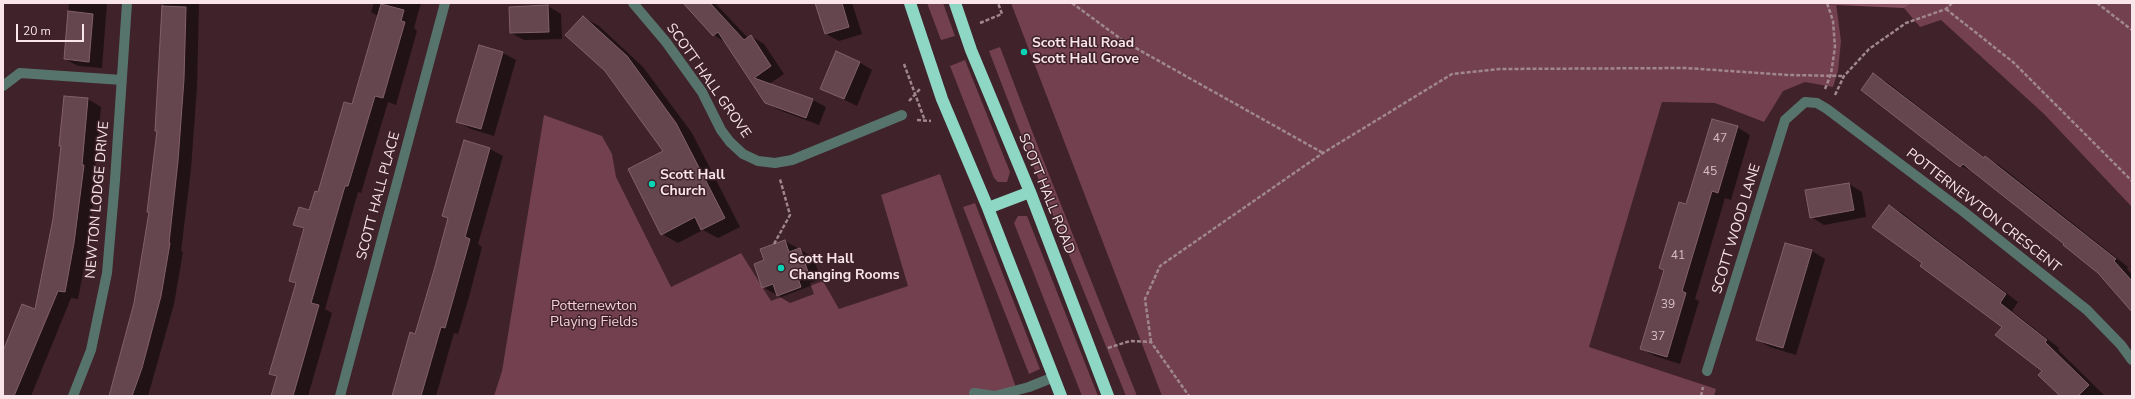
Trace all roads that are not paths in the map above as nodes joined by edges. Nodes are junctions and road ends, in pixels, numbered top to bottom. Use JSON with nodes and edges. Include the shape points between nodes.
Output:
{"nodes":[{"id":1,"x":126,"y":3,"type":"edge"},
{"id":2,"x":445,"y":3,"type":"edge"},
{"id":3,"x":633,"y":3,"type":"edge"},
{"id":4,"x":910,"y":3,"type":"edge"},
{"id":5,"x":955,"y":3,"type":"edge"},
{"id":6,"x":122,"y":80,"type":"junction"},
{"id":7,"x":3,"y":86,"type":"edge"},
{"id":8,"x":1805,"y":102,"type":"joint"},
{"id":9,"x":902,"y":116,"type":"road end"},
{"id":10,"x":1030,"y":192,"type":"junction"},
{"id":11,"x":988,"y":208,"type":"junction"},
{"id":12,"x":2132,"y":360,"type":"edge"},
{"id":13,"x":1707,"y":371,"type":"dead end"},
{"id":14,"x":1054,"y":377,"type":"junction"},
{"id":15,"x":974,"y":393,"type":"dead end"},
{"id":16,"x":73,"y":396,"type":"edge"},
{"id":17,"x":340,"y":396,"type":"edge"},
{"id":18,"x":1061,"y":396,"type":"edge"},
{"id":19,"x":1108,"y":396,"type":"edge"}],
"edges":[{"from":1,"to":6,"type":"street","name":"NEWTON LODGE DRIVE"},
{"from":2,"to":17,"type":"street","name":"SCOTT HALL PLACE"},
{"from":3,"to":9,"type":"street","name":"SCOTT HALL GROVE","via":[[666,42],[702,92],[730,142],[753,159],[775,164],[792,160]]},
{"from":4,"to":11,"type":"highway","via":[[942,99]]},
{"from":5,"to":10,"type":"highway","name":"SCOTT HALL ROAD","via":[[971,50]]},
{"from":6,"to":7,"type":"street","via":[[20,73]]},
{"from":6,"to":16,"type":"street","name":"NEWTON LODGE DRIVE","via":[[107,273],[91,350]]},
{"from":8,"to":12,"type":"street","name":"POTTERNEWTON CRESCENT","via":[[1817,103],[1827,109],[1964,212],[2087,310]]},
{"from":8,"to":13,"type":"street","name":"SCOTT WOOD LANE","via":[[1785,120]]},
{"from":10,"to":11,"type":"highway"},
{"from":10,"to":19,"type":"highway","name":"SCOTT HALL ROAD"},
{"from":11,"to":14,"type":"highway"},
{"from":14,"to":15,"type":"street","via":[[995,396]]},
{"from":14,"to":18,"type":"highway"}]}
